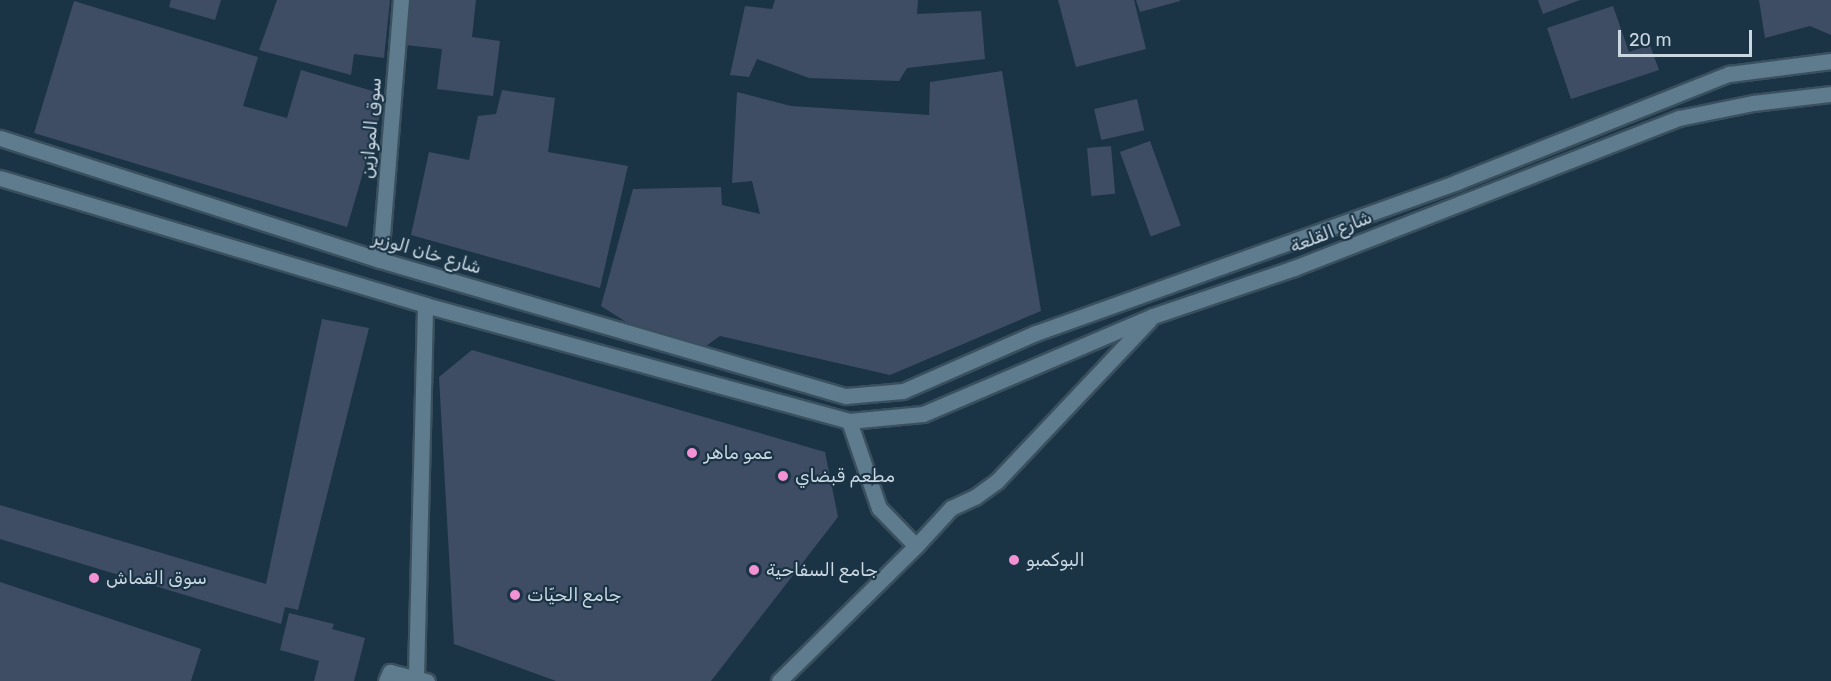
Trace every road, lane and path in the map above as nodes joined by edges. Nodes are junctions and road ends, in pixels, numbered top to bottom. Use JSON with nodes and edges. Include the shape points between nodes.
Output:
{"nodes":[{"id":1,"x":401,"y":0,"type":"edge"},
{"id":2,"x":1831,"y":61,"type":"edge"},
{"id":3,"x":1831,"y":94,"type":"edge"},
{"id":4,"x":0,"y":138,"type":"edge"},
{"id":5,"x":0,"y":178,"type":"edge"},
{"id":6,"x":380,"y":260,"type":"junction"},
{"id":7,"x":425,"y":305,"type":"junction"},
{"id":8,"x":1153,"y":316,"type":"junction"},
{"id":9,"x":849,"y":421,"type":"junction"},
{"id":10,"x":916,"y":546,"type":"junction"},
{"id":11,"x":422,"y":679,"type":"edge"},
{"id":12,"x":386,"y":681,"type":"edge"},
{"id":13,"x":778,"y":681,"type":"edge"}],
"edges":[{"from":1,"to":6,"type":"street","name":"سوق الموازين"},
{"from":2,"to":6,"type":"street","name":"شارع خان الوزير","via":[[1729,74],[1456,182],[1036,333],[903,391],[846,396]]},
{"from":3,"to":8,"type":"street","name":"شارع القلعة","via":[[1753,103],[1679,118],[1294,268]]},
{"from":4,"to":6,"type":"street","name":"شارع خان الوزير"},
{"from":5,"to":7,"type":"street"},
{"from":7,"to":9,"type":"street"},
{"from":7,"to":11,"type":"street"},
{"from":8,"to":9,"type":"street","name":"شارع القلعة","via":[[923,414]]},
{"from":8,"to":10,"type":"street","via":[[997,481],[951,508]]},
{"from":9,"to":10,"type":"street","via":[[879,508]]},
{"from":10,"to":13,"type":"street"},
{"from":11,"to":12,"type":"street","via":[[390,672]]}]}
